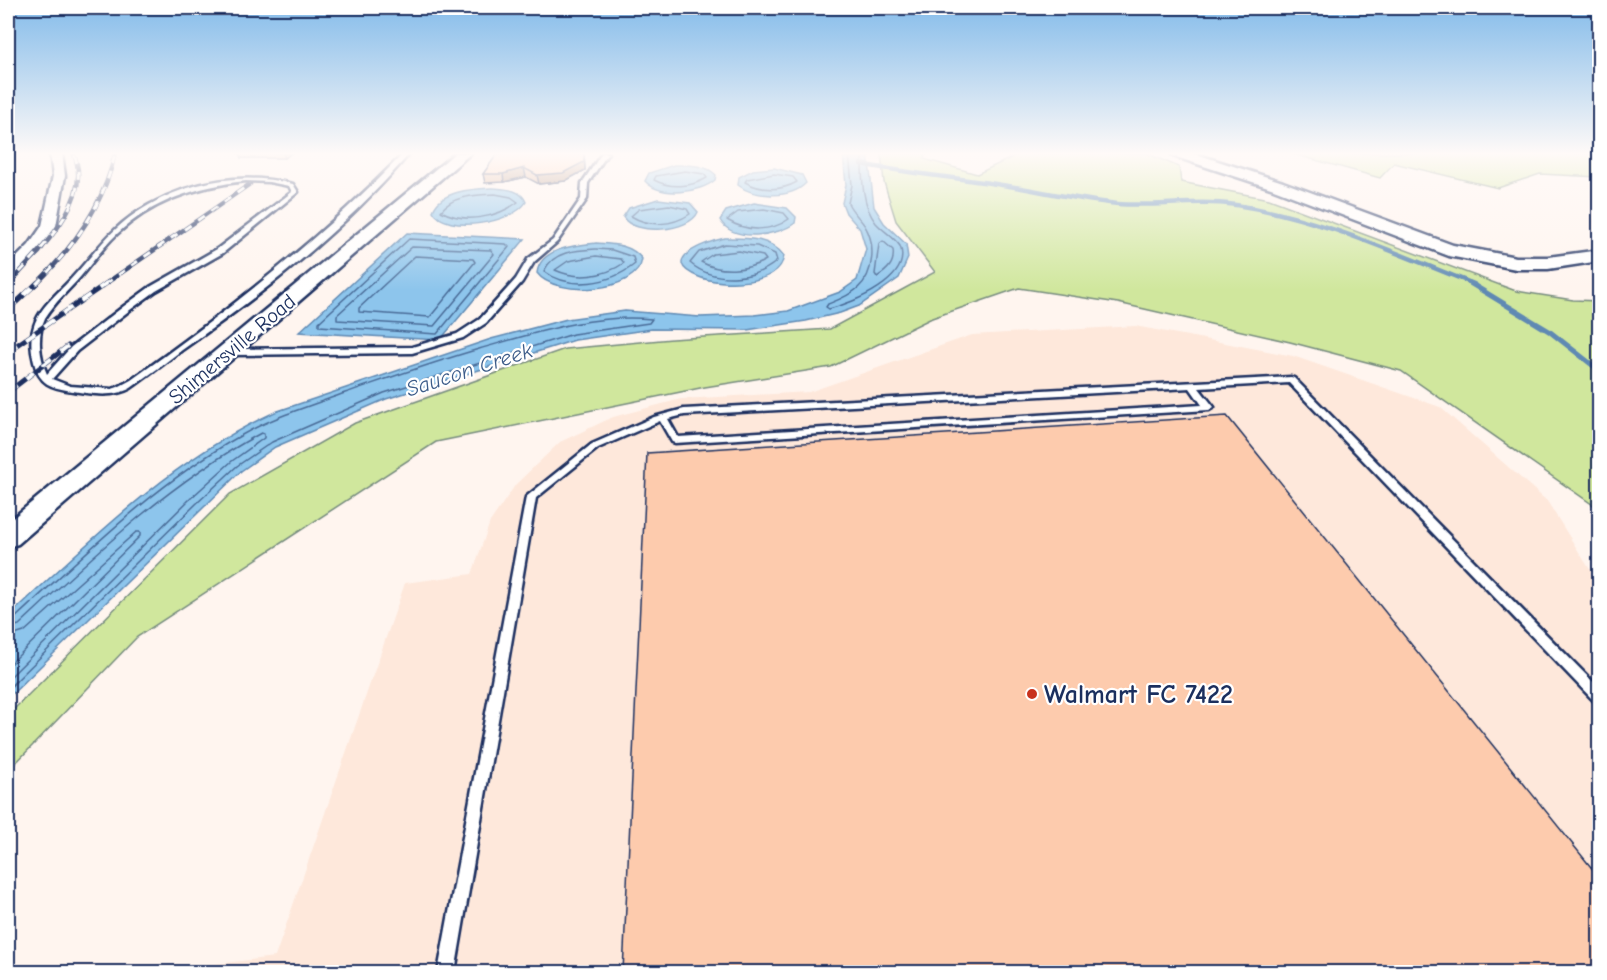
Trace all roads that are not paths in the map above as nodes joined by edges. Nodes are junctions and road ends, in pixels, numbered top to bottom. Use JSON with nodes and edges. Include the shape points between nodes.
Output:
{"nodes":[{"id":1,"x":54,"y":199,"type":"edge"},
{"id":2,"x":168,"y":199,"type":"edge"},
{"id":3,"x":286,"y":199,"type":"edge"},
{"id":4,"x":364,"y":199,"type":"edge"},
{"id":5,"x":411,"y":199,"type":"edge"},
{"id":6,"x":584,"y":199,"type":"edge"},
{"id":7,"x":1313,"y":199,"type":"edge"},
{"id":8,"x":1599,"y":255,"type":"edge"},
{"id":9,"x":8,"y":273,"type":"edge"},
{"id":10,"x":229,"y":352,"type":"junction"},
{"id":11,"x":46,"y":380,"type":"junction"},
{"id":12,"x":1192,"y":385,"type":"junction"},
{"id":13,"x":663,"y":418,"type":"junction"},
{"id":14,"x":8,"y":537,"type":"edge"},
{"id":15,"x":1599,"y":698,"type":"edge"},
{"id":16,"x":446,"y":972,"type":"edge"}],
"edges":[{"from":1,"to":9,"type":"street","via":[[53,216],[45,233]]},
{"from":2,"to":11,"type":"lane","via":[[114,234],[44,313],[36,332],[39,368]]},
{"from":3,"to":11,"type":"lane","via":[[220,251],[127,308],[74,349]]},
{"from":4,"to":11,"type":"lane","via":[[274,278],[117,391],[65,388]]},
{"from":5,"to":10,"type":"street","name":"Shimersville Road"},
{"from":6,"to":10,"type":"lane","via":[[555,241],[531,261],[483,321],[460,336],[412,350]]},
{"from":7,"to":8,"type":"street","via":[[1471,256],[1548,263]]},
{"from":10,"to":14,"type":"street","name":"Shimersville Road"},
{"from":12,"to":13,"type":"lane","via":[[684,412]]},
{"from":12,"to":13,"type":"lane","via":[[1209,407],[675,440]]},
{"from":12,"to":15,"type":"lane","via":[[1291,380]]},
{"from":13,"to":16,"type":"lane","via":[[595,446],[531,497]]}]}
